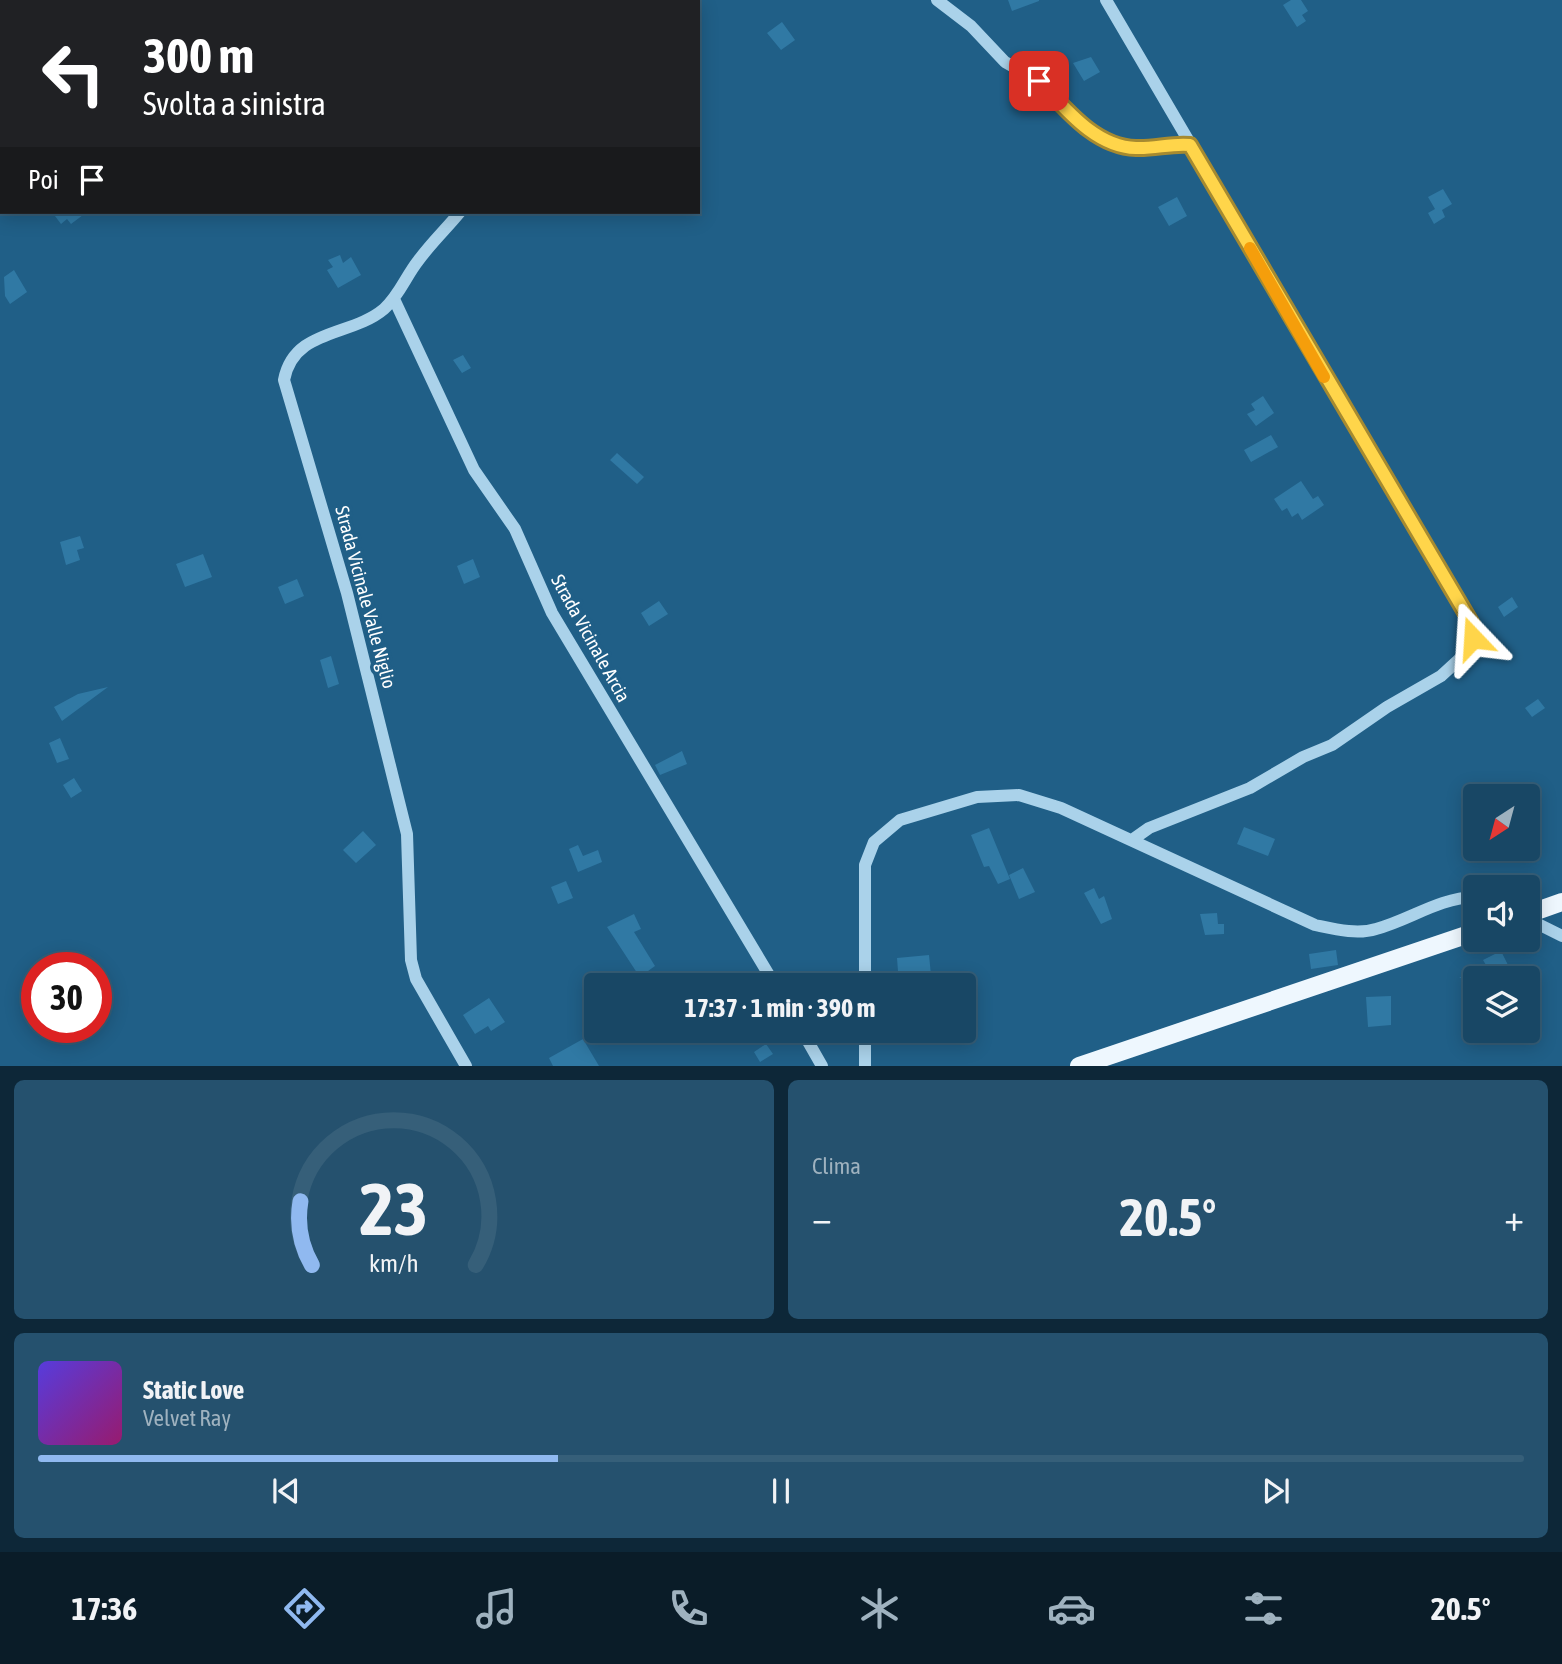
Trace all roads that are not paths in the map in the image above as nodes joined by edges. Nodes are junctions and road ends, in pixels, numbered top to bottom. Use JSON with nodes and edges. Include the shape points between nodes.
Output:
{"nodes":[{"id":1,"x":937,"y":0,"type":"edge"},
{"id":2,"x":1106,"y":0,"type":"edge"},
{"id":3,"x":1190,"y":145,"type":"junction"},
{"id":4,"x":458,"y":214,"type":"edge"},
{"id":5,"x":394,"y":299,"type":"junction"},
{"id":6,"x":1132,"y":840,"type":"junction"},
{"id":7,"x":1463,"y":897,"type":"edge"},
{"id":8,"x":1562,"y":902,"type":"edge"},
{"id":9,"x":1540,"y":912,"type":"edge"},
{"id":10,"x":1540,"y":924,"type":"edge"},
{"id":11,"x":1463,"y":936,"type":"edge"},
{"id":12,"x":1562,"y":936,"type":"edge"},
{"id":13,"x":768,"y":973,"type":"edge"},
{"id":14,"x":865,"y":973,"type":"edge"},
{"id":15,"x":809,"y":1043,"type":"edge"},
{"id":16,"x":865,"y":1043,"type":"edge"},
{"id":17,"x":466,"y":1066,"type":"edge"},
{"id":18,"x":822,"y":1066,"type":"edge"},
{"id":19,"x":865,"y":1066,"type":"edge"},
{"id":20,"x":1079,"y":1066,"type":"edge"}],
"edges":[{"from":1,"to":3,"type":"street","via":[[1006,62],[1039,81],[1077,121],[1112,143],[1135,148]]},
{"from":2,"to":3,"type":"street"},
{"from":3,"to":6,"type":"street","via":[[1472,624],[1473,638],[1465,654],[1441,676],[1332,745],[1250,788],[1149,828]]},
{"from":4,"to":5,"type":"street","name":"Strada Vicinale Valle Niglio","via":[[417,261]]},
{"from":5,"to":13,"type":"street","name":"Strada Vicinale Arcia","via":[[474,470],[515,529],[552,613]]},
{"from":5,"to":17,"type":"street","name":"Strada Vicinale Valle Niglio","via":[[382,310],[292,356],[284,380],[347,593],[407,834],[411,960],[416,979]]},
{"from":6,"to":7,"type":"street","via":[[1315,925],[1342,930],[1374,930]]},
{"from":6,"to":14,"type":"street","via":[[1019,795],[977,797],[900,820],[874,842],[865,865]]},
{"from":8,"to":9,"type":"main road"},
{"from":10,"to":12,"type":"street"},
{"from":11,"to":20,"type":"main road"},
{"from":15,"to":18,"type":"street"},
{"from":16,"to":19,"type":"street"}]}
